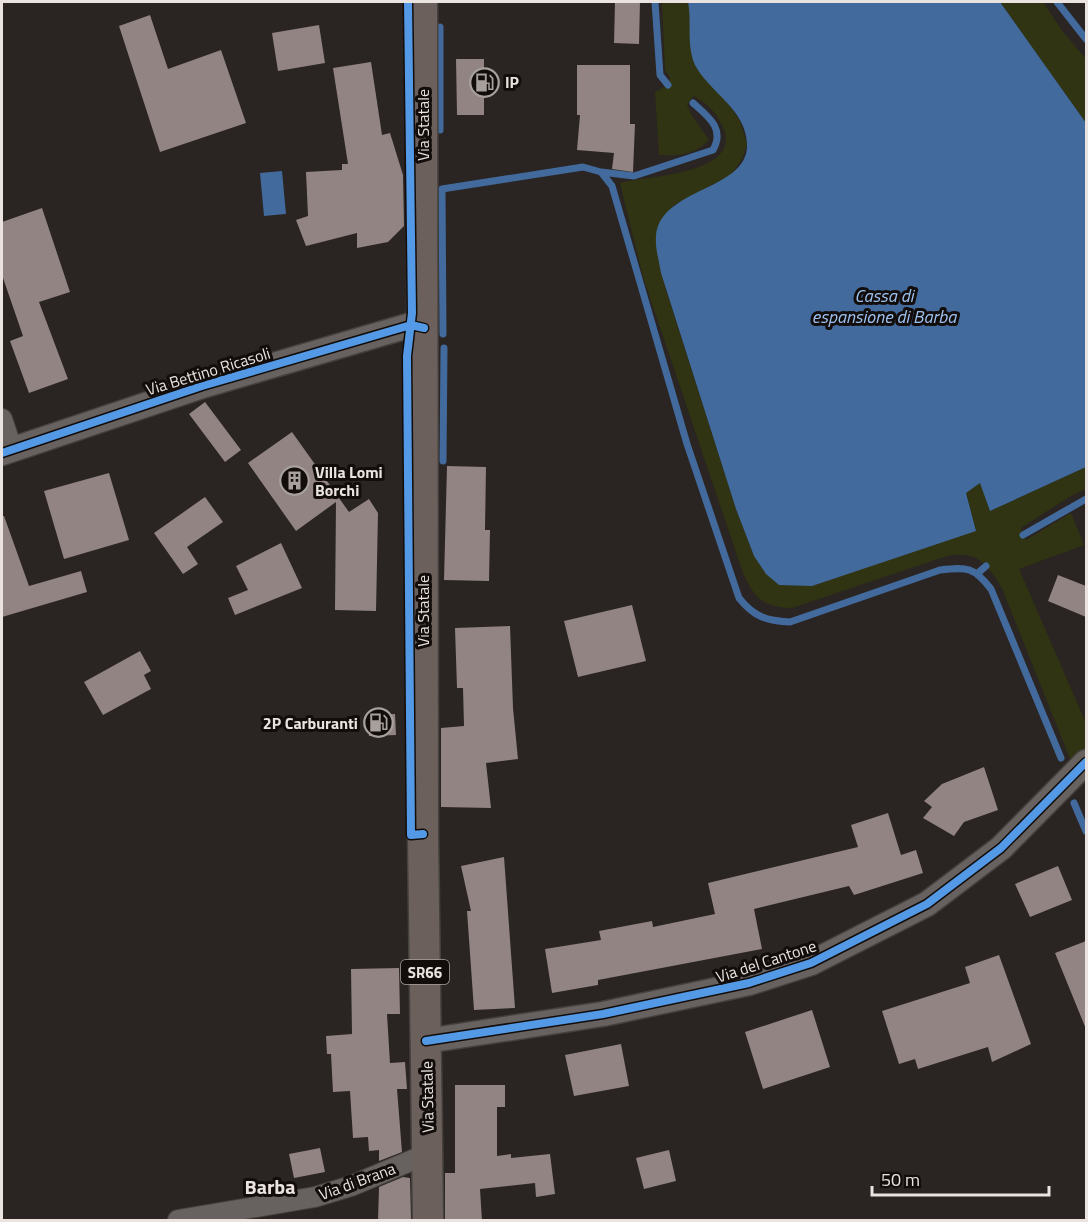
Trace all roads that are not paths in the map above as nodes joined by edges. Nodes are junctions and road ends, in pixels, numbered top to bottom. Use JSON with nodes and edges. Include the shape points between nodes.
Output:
{"nodes":[{"id":1,"x":422,"y":2,"type":"edge"},
{"id":2,"x":424,"y":328,"type":"junction"},
{"id":3,"x":2,"y":420,"type":"edge"},
{"id":4,"x":7,"y":451,"type":"edge"},
{"id":5,"x":1086,"y":762,"type":"edge"},
{"id":6,"x":426,"y":1041,"type":"junction"},
{"id":7,"x":428,"y":1154,"type":"junction"},
{"id":8,"x":178,"y":1221,"type":"edge"},
{"id":9,"x":428,"y":1221,"type":"edge"}],
"edges":[{"from":1,"to":2,"type":"main road","name":"Via Statale","number":"SR66"},
{"from":2,"to":4,"type":"street","name":"Via Bettino Ricasoli","via":[[411,325],[213,382]]},
{"from":2,"to":6,"type":"main road","name":"Via Statale","number":"SR66"},
{"from":3,"to":4,"type":"street","name":"Via Bettino Ricasoli"},
{"from":5,"to":6,"type":"street","name":"Via del Cantone","via":[[1001,848],[927,904],[811,963],[749,983],[682,998]]},
{"from":6,"to":7,"type":"main road","name":"Via Statale","number":"SR66"},
{"from":7,"to":8,"type":"street","name":"Via di Brana","via":[[315,1197]]},
{"from":7,"to":9,"type":"main road","name":"Via Statale","number":"SR66"}]}
